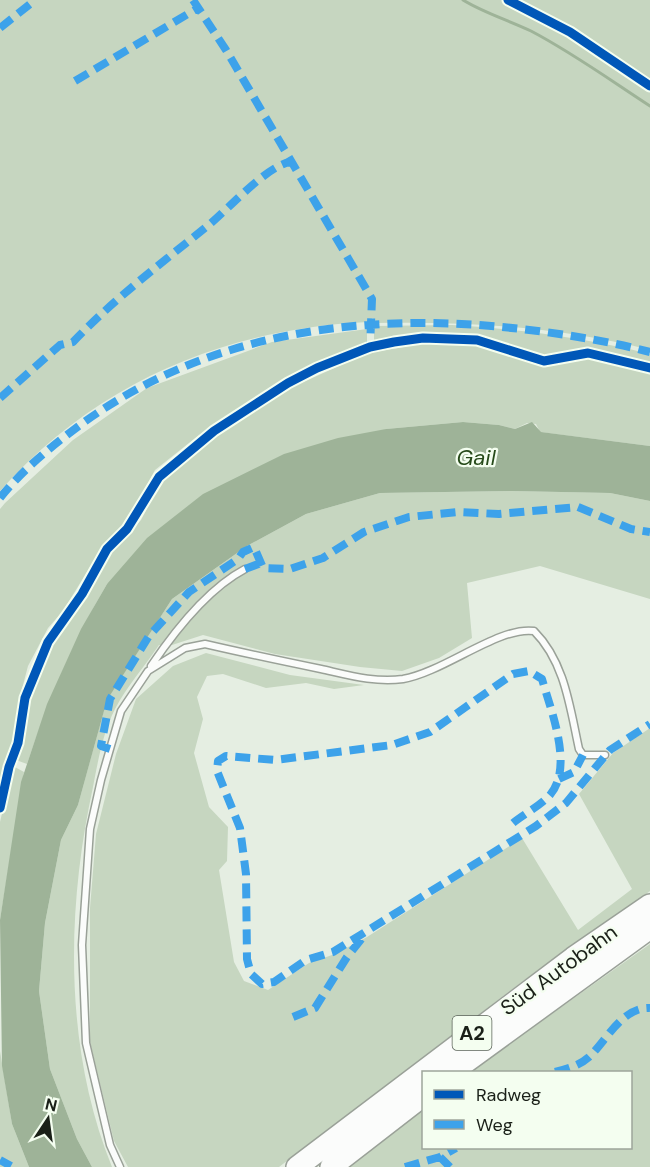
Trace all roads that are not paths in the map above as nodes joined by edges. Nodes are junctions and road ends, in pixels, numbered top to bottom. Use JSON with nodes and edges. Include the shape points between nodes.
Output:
{"nodes":[{"id":1,"x":245,"y":569,"type":"dead end"},
{"id":2,"x":148,"y":671,"type":"junction"},
{"id":3,"x":605,"y":755,"type":"dead end"},
{"id":4,"x":650,"y":905,"type":"edge"},
{"id":5,"x":650,"y":928,"type":"edge"},
{"id":6,"x":423,"y":1071,"type":"edge"},
{"id":7,"x":453,"y":1071,"type":"edge"},
{"id":8,"x":422,"y":1072,"type":"edge"},
{"id":9,"x":422,"y":1096,"type":"edge"},
{"id":10,"x":120,"y":1167,"type":"edge"},
{"id":11,"x":297,"y":1167,"type":"edge"},
{"id":12,"x":332,"y":1167,"type":"edge"}],
"edges":[{"from":1,"to":2,"type":"lane","via":[[228,580],[173,633]]},
{"from":2,"to":3,"type":"lane","via":[[185,648],[205,644],[369,679],[403,679],[454,662],[508,633],[534,631],[554,657],[567,692],[579,749],[583,754]]},
{"from":2,"to":10,"type":"lane","via":[[121,711],[101,780],[90,829],[82,945],[86,1043],[110,1144]]},
{"from":4,"to":6,"type":"highway","name":"Süd Autobahn","number":"A2","via":[[573,957]]},
{"from":5,"to":7,"type":"highway","name":"Süd Autobahn","number":"A2"},
{"from":8,"to":11,"type":"highway","name":"Süd Autobahn","number":"A2"},
{"from":9,"to":12,"type":"highway"}]}
